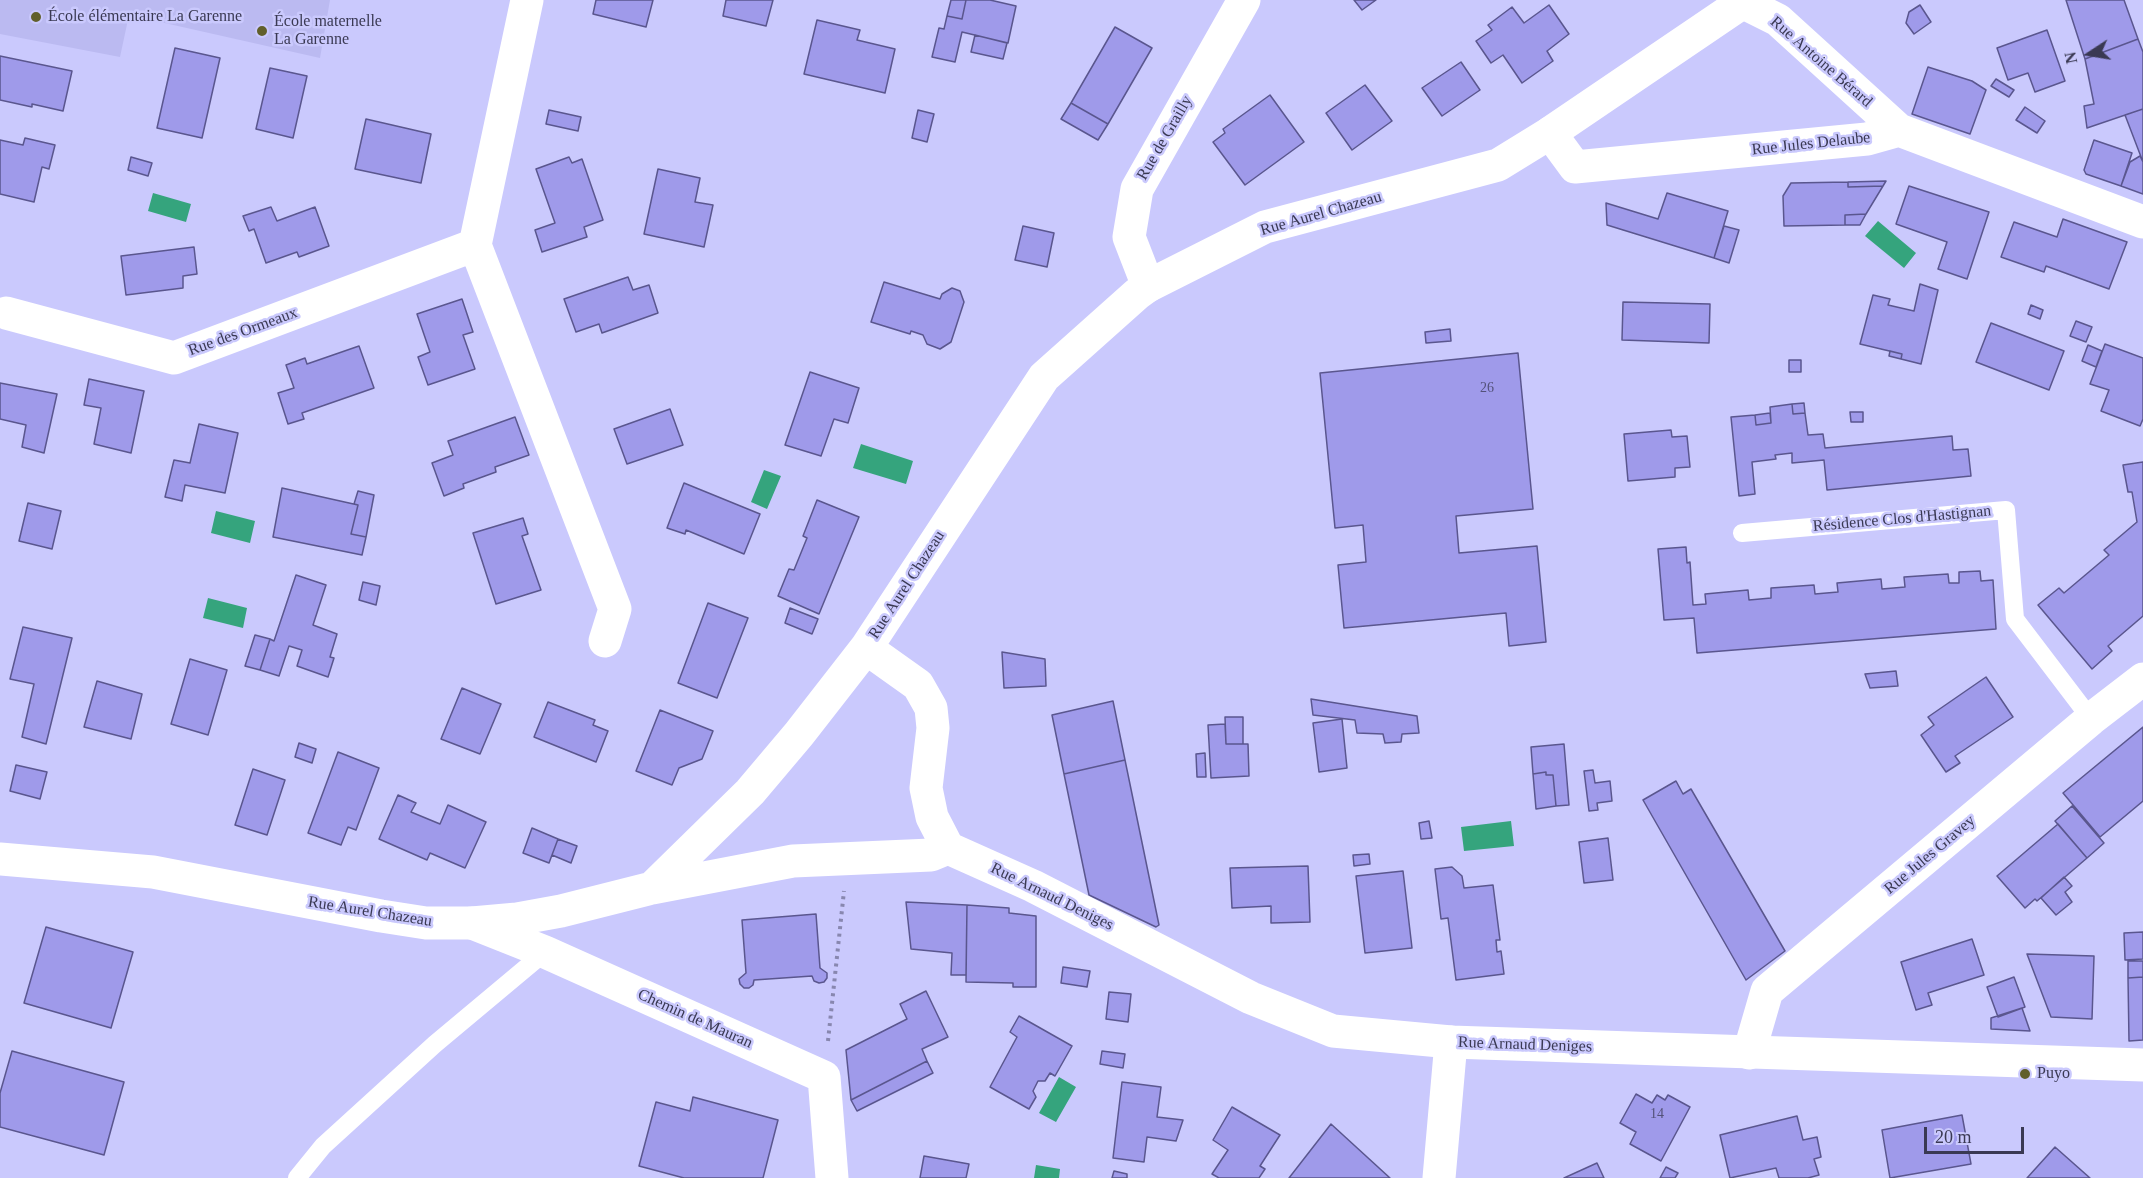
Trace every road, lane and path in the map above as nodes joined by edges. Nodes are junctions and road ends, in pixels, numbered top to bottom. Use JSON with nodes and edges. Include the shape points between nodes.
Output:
{"nodes":[{"id":1,"x":527,"y":0,"type":"edge"},
{"id":2,"x":1244,"y":0,"type":"edge"},
{"id":3,"x":1742,"y":1,"type":"edge"},
{"id":4,"x":1899,"y":130,"type":"junction"},
{"id":5,"x":1551,"y":133,"type":"junction"},
{"id":6,"x":2143,"y":222,"type":"edge"},
{"id":7,"x":475,"y":245,"type":"junction"},
{"id":8,"x":1148,"y":286,"type":"junction"},
{"id":9,"x":6,"y":313,"type":"dead end"},
{"id":10,"x":1742,"y":533,"type":"dead end"},
{"id":11,"x":604,"y":641,"type":"dead end"},
{"id":12,"x":866,"y":648,"type":"junction"},
{"id":13,"x":2143,"y":679,"type":"edge"},
{"id":14,"x":2091,"y":719,"type":"junction"},
{"id":15,"x":948,"y":848,"type":"junction"},
{"id":16,"x":0,"y":859,"type":"edge"},
{"id":17,"x":847,"y":860,"type":"junction"},
{"id":18,"x":652,"y":888,"type":"junction"},
{"id":19,"x":472,"y":923,"type":"junction"},
{"id":20,"x":545,"y":952,"type":"junction"},
{"id":21,"x":1451,"y":1042,"type":"junction"},
{"id":22,"x":1749,"y":1053,"type":"junction"},
{"id":23,"x":2143,"y":1065,"type":"edge"},
{"id":24,"x":824,"y":1077,"type":"junction"},
{"id":25,"x":297,"y":1178,"type":"edge"},
{"id":26,"x":832,"y":1178,"type":"edge"},
{"id":27,"x":1438,"y":1178,"type":"edge"}],
"edges":[{"from":1,"to":7,"type":"street"},
{"from":2,"to":8,"type":"street","name":"Rue de Grailly","via":[[1137,189],[1129,237]]},
{"from":3,"to":4,"type":"street","name":"Rue Antoine Bérard","via":[[1778,20]]},
{"from":3,"to":5,"type":"street","name":"Rue Aurel Chazeau"},
{"from":4,"to":5,"type":"street","name":"Rue Jules Delaube","via":[[1867,139],[1575,167]]},
{"from":4,"to":6,"type":"street"},
{"from":5,"to":8,"type":"street","name":"Rue Aurel Chazeau","via":[[1498,165],[1265,227]]},
{"from":7,"to":9,"type":"street","name":"Rue des Ormeaux","via":[[174,358]]},
{"from":7,"to":11,"type":"street","via":[[615,609]]},
{"from":8,"to":12,"type":"street","name":"Rue Aurel Chazeau","via":[[1044,377]]},
{"from":10,"to":14,"type":"lane","name":"Résidence Clos d'Hastignan","via":[[2006,510],[2015,619]]},
{"from":12,"to":15,"type":"street","via":[[918,685],[931,708],[933,728],[926,788],[932,817]]},
{"from":12,"to":18,"type":"street","name":"Rue Aurel Chazeau","via":[[750,792]]},
{"from":13,"to":14,"type":"street","name":"Rue Jules Gravey"},
{"from":14,"to":22,"type":"street","name":"Rue Jules Gravey","via":[[1767,991]]},
{"from":15,"to":17,"type":"street","via":[[931,855]]},
{"from":15,"to":21,"type":"street","name":"Rue Arnaud Deniges","via":[[1033,886],[1251,998],[1333,1031]]},
{"from":16,"to":19,"type":"street","name":"Rue Aurel Chazeau","via":[[153,872],[381,916]]},
{"from":17,"to":18,"type":"street","via":[[793,861]]},
{"from":17,"to":24,"type":"path"},
{"from":18,"to":19,"type":"street","name":"Rue Aurel Chazeau","via":[[561,911]]},
{"from":19,"to":20,"type":"street","name":"Chemin de Mauran"},
{"from":20,"to":24,"type":"street","name":"Chemin de Mauran"},
{"from":20,"to":25,"type":"lane","via":[[435,1044],[332,1138]]},
{"from":21,"to":22,"type":"street","name":"Rue Arnaud Deniges"},
{"from":21,"to":27,"type":"street"},
{"from":22,"to":23,"type":"street","name":"Rue Arnaud Deniges"},
{"from":24,"to":26,"type":"street"}]}
